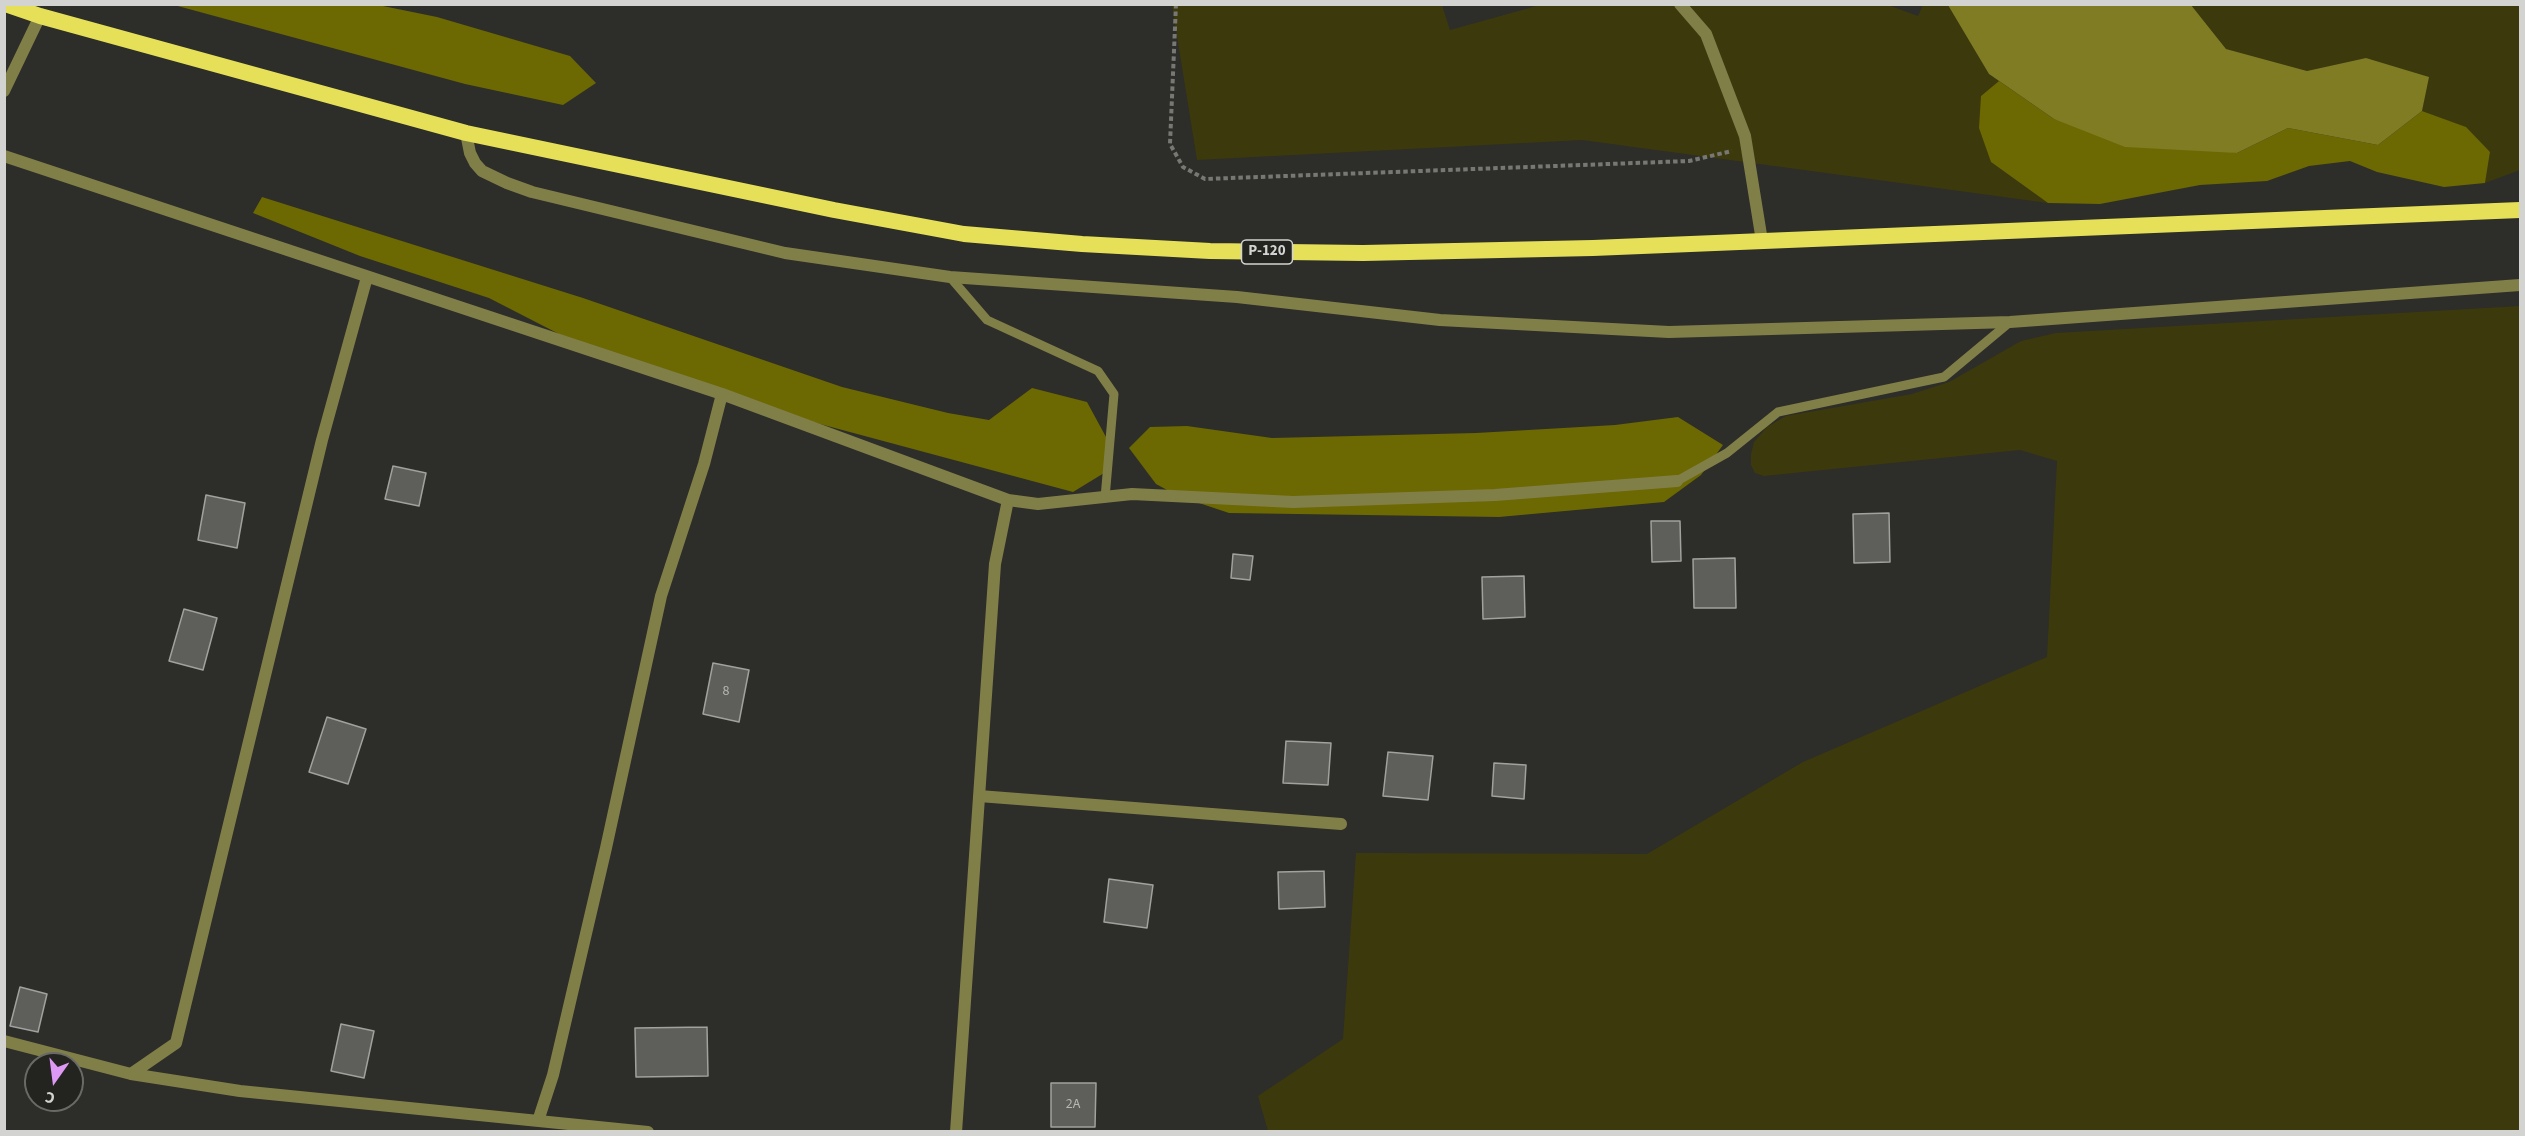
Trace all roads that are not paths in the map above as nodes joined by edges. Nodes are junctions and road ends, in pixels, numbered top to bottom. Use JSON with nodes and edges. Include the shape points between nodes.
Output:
{"nodes":[{"id":1,"x":5,"y":4,"type":"edge"},
{"id":2,"x":1680,"y":4,"type":"edge"},
{"id":3,"x":24,"y":7,"type":"edge"},
{"id":4,"x":40,"y":16,"type":"junction"},
{"id":5,"x":4,"y":91,"type":"edge"},
{"id":6,"x":466,"y":133,"type":"junction"},
{"id":7,"x":4,"y":156,"type":"edge"},
{"id":8,"x":2520,"y":210,"type":"edge"},
{"id":9,"x":1762,"y":241,"type":"junction"},
{"id":10,"x":367,"y":277,"type":"junction"},
{"id":11,"x":950,"y":277,"type":"junction"},
{"id":12,"x":2520,"y":285,"type":"edge"},
{"id":13,"x":2010,"y":322,"type":"junction"},
{"id":14,"x":722,"y":394,"type":"junction"},
{"id":15,"x":1677,"y":481,"type":"joint"},
{"id":16,"x":1105,"y":498,"type":"junction"},
{"id":17,"x":1008,"y":500,"type":"junction"},
{"id":18,"x":979,"y":796,"type":"junction"},
{"id":19,"x":1341,"y":824,"type":"dead end"},
{"id":20,"x":4,"y":1041,"type":"edge"},
{"id":21,"x":131,"y":1074,"type":"junction"},
{"id":22,"x":538,"y":1121,"type":"junction"},
{"id":23,"x":648,"y":1131,"type":"edge"},
{"id":24,"x":956,"y":1131,"type":"edge"}],
"edges":[{"from":1,"to":3,"type":"highway","number":"Р-120"},
{"from":2,"to":9,"type":"street","via":[[1706,34],[1746,136]]},
{"from":3,"to":4,"type":"highway","number":"Р-120"},
{"from":4,"to":5,"type":"street"},
{"from":4,"to":6,"type":"highway","number":"Р-120"},
{"from":6,"to":9,"type":"highway","number":"Р-120","via":[[963,234],[1082,244],[1363,253]]},
{"from":6,"to":11,"type":"street","via":[[470,153],[483,171],[532,192],[785,253]]},
{"from":7,"to":10,"type":"street"},
{"from":8,"to":9,"type":"highway","number":"Р-120"},
{"from":10,"to":14,"type":"street"},
{"from":10,"to":21,"type":"street","via":[[322,440],[176,1043]]},
{"from":11,"to":13,"type":"street","via":[[1237,297],[1440,320],[1669,332]]},
{"from":11,"to":16,"type":"lane","via":[[987,320],[1098,371],[1114,394]]},
{"from":12,"to":13,"type":"street"},
{"from":13,"to":15,"type":"lane","via":[[1944,377],[1778,412],[1727,453]]},
{"from":14,"to":17,"type":"street"},
{"from":14,"to":22,"type":"street","via":[[704,464],[661,596],[553,1075]]},
{"from":15,"to":16,"type":"street","via":[[1495,495],[1293,502],[1132,494]]},
{"from":16,"to":17,"type":"street","via":[[1038,504]]},
{"from":17,"to":18,"type":"street","via":[[995,564]]},
{"from":18,"to":19,"type":"street"},
{"from":18,"to":24,"type":"street"},
{"from":20,"to":21,"type":"street"},
{"from":21,"to":22,"type":"street","via":[[240,1091]]},
{"from":22,"to":23,"type":"street"}]}
